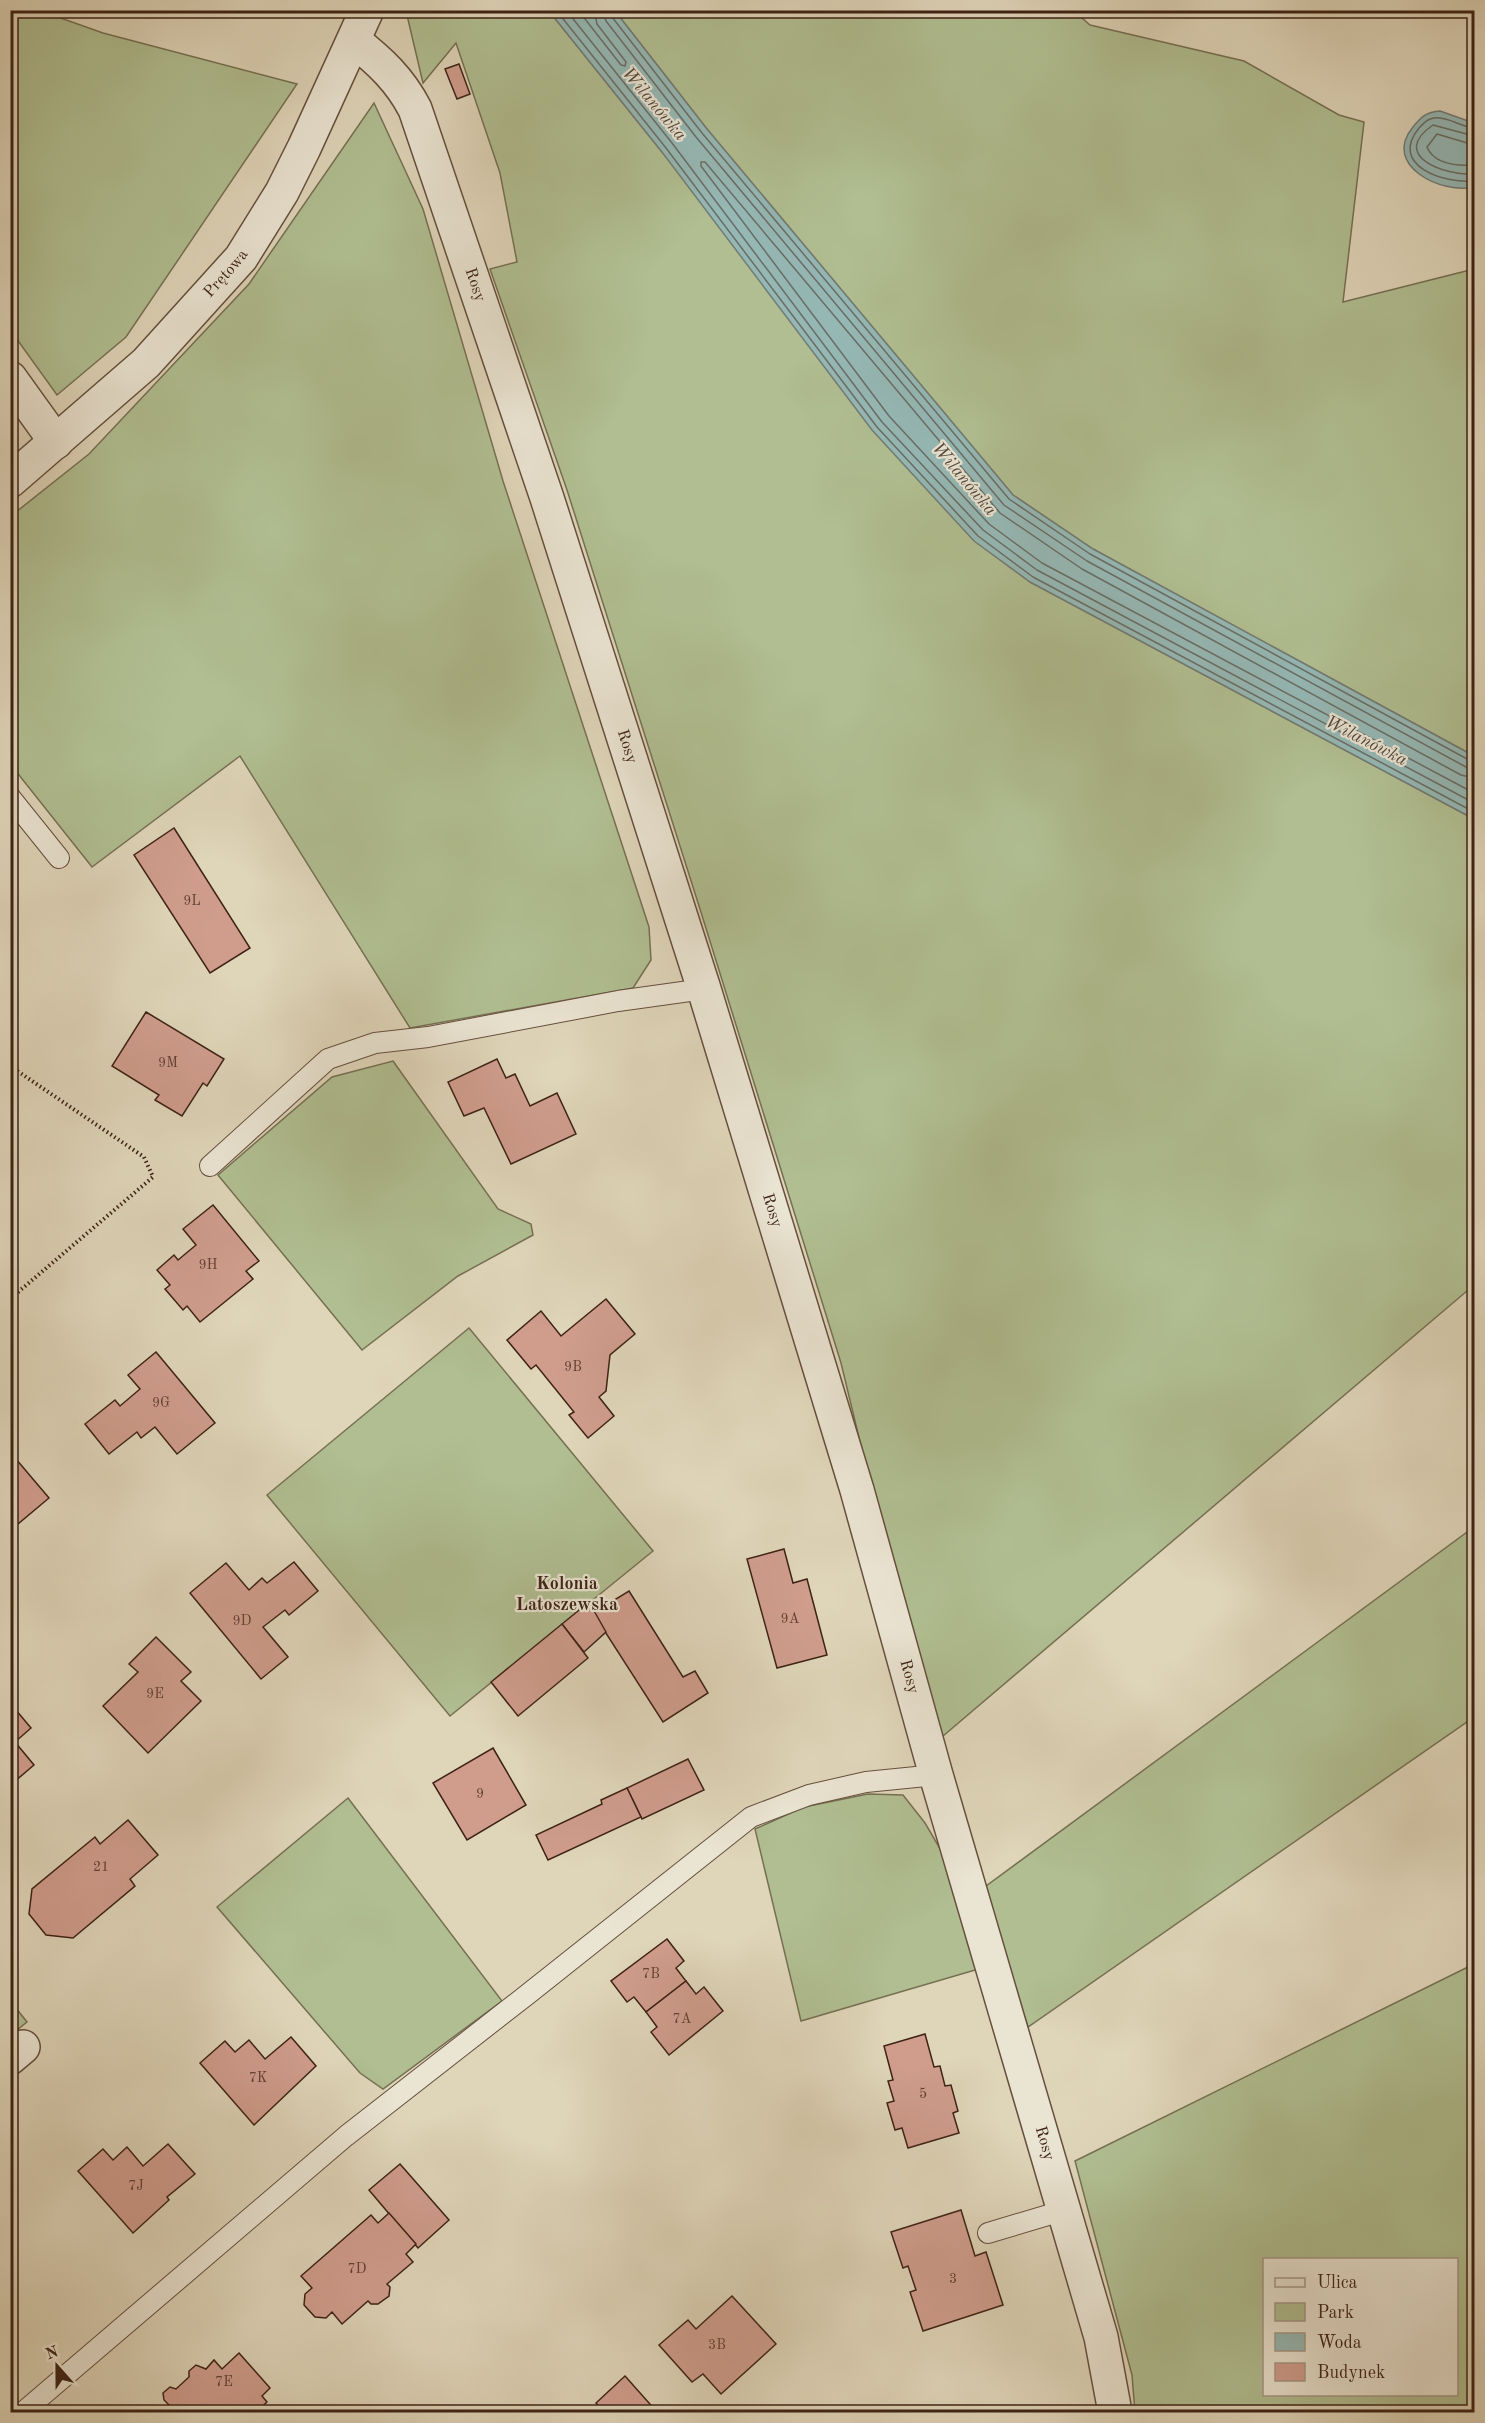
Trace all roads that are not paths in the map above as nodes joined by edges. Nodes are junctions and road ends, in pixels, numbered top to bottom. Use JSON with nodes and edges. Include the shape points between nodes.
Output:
{"nodes":[{"id":1,"x":367,"y":10,"type":"edge"},
{"id":2,"x":354,"y":41,"type":"junction"},
{"id":3,"x":10,"y":378,"type":"edge"},
{"id":4,"x":56,"y":442,"type":"junction"},
{"id":5,"x":10,"y":481,"type":"edge"},
{"id":6,"x":10,"y":797,"type":"edge"},
{"id":7,"x":59,"y":858,"type":"dead end"},
{"id":8,"x":704,"y":989,"type":"junction"},
{"id":9,"x":210,"y":1166,"type":"dead end"},
{"id":10,"x":936,"y":1775,"type":"junction"},
{"id":11,"x":1065,"y":2210,"type":"junction"},
{"id":12,"x":988,"y":2233,"type":"dead end"},
{"id":13,"x":23,"y":2412,"type":"edge"},
{"id":14,"x":1115,"y":2412,"type":"edge"}],
"edges":[{"from":1,"to":2,"type":"street","name":"Prętowa"},
{"from":2,"to":4,"type":"street","name":"Prętowa","via":[[282,192],[242,258],[146,363]]},
{"from":2,"to":8,"type":"street","name":"Rosy","via":[[394,76],[415,109],[551,509]]},
{"from":3,"to":4,"type":"street"},
{"from":4,"to":5,"type":"street","name":"Prętowa"},
{"from":6,"to":7,"type":"lane"},
{"from":8,"to":9,"type":"lane","via":[[375,1043],[328,1059]]},
{"from":8,"to":10,"type":"street","name":"Rosy","via":[[857,1490]]},
{"from":10,"to":11,"type":"street","name":"Rosy"},
{"from":10,"to":13,"type":"lane","via":[[866,1782],[809,1795],[751,1817],[346,2136]]},
{"from":11,"to":12,"type":"lane"},
{"from":11,"to":14,"type":"street","name":"Rosy","via":[[1101,2337]]}]}
